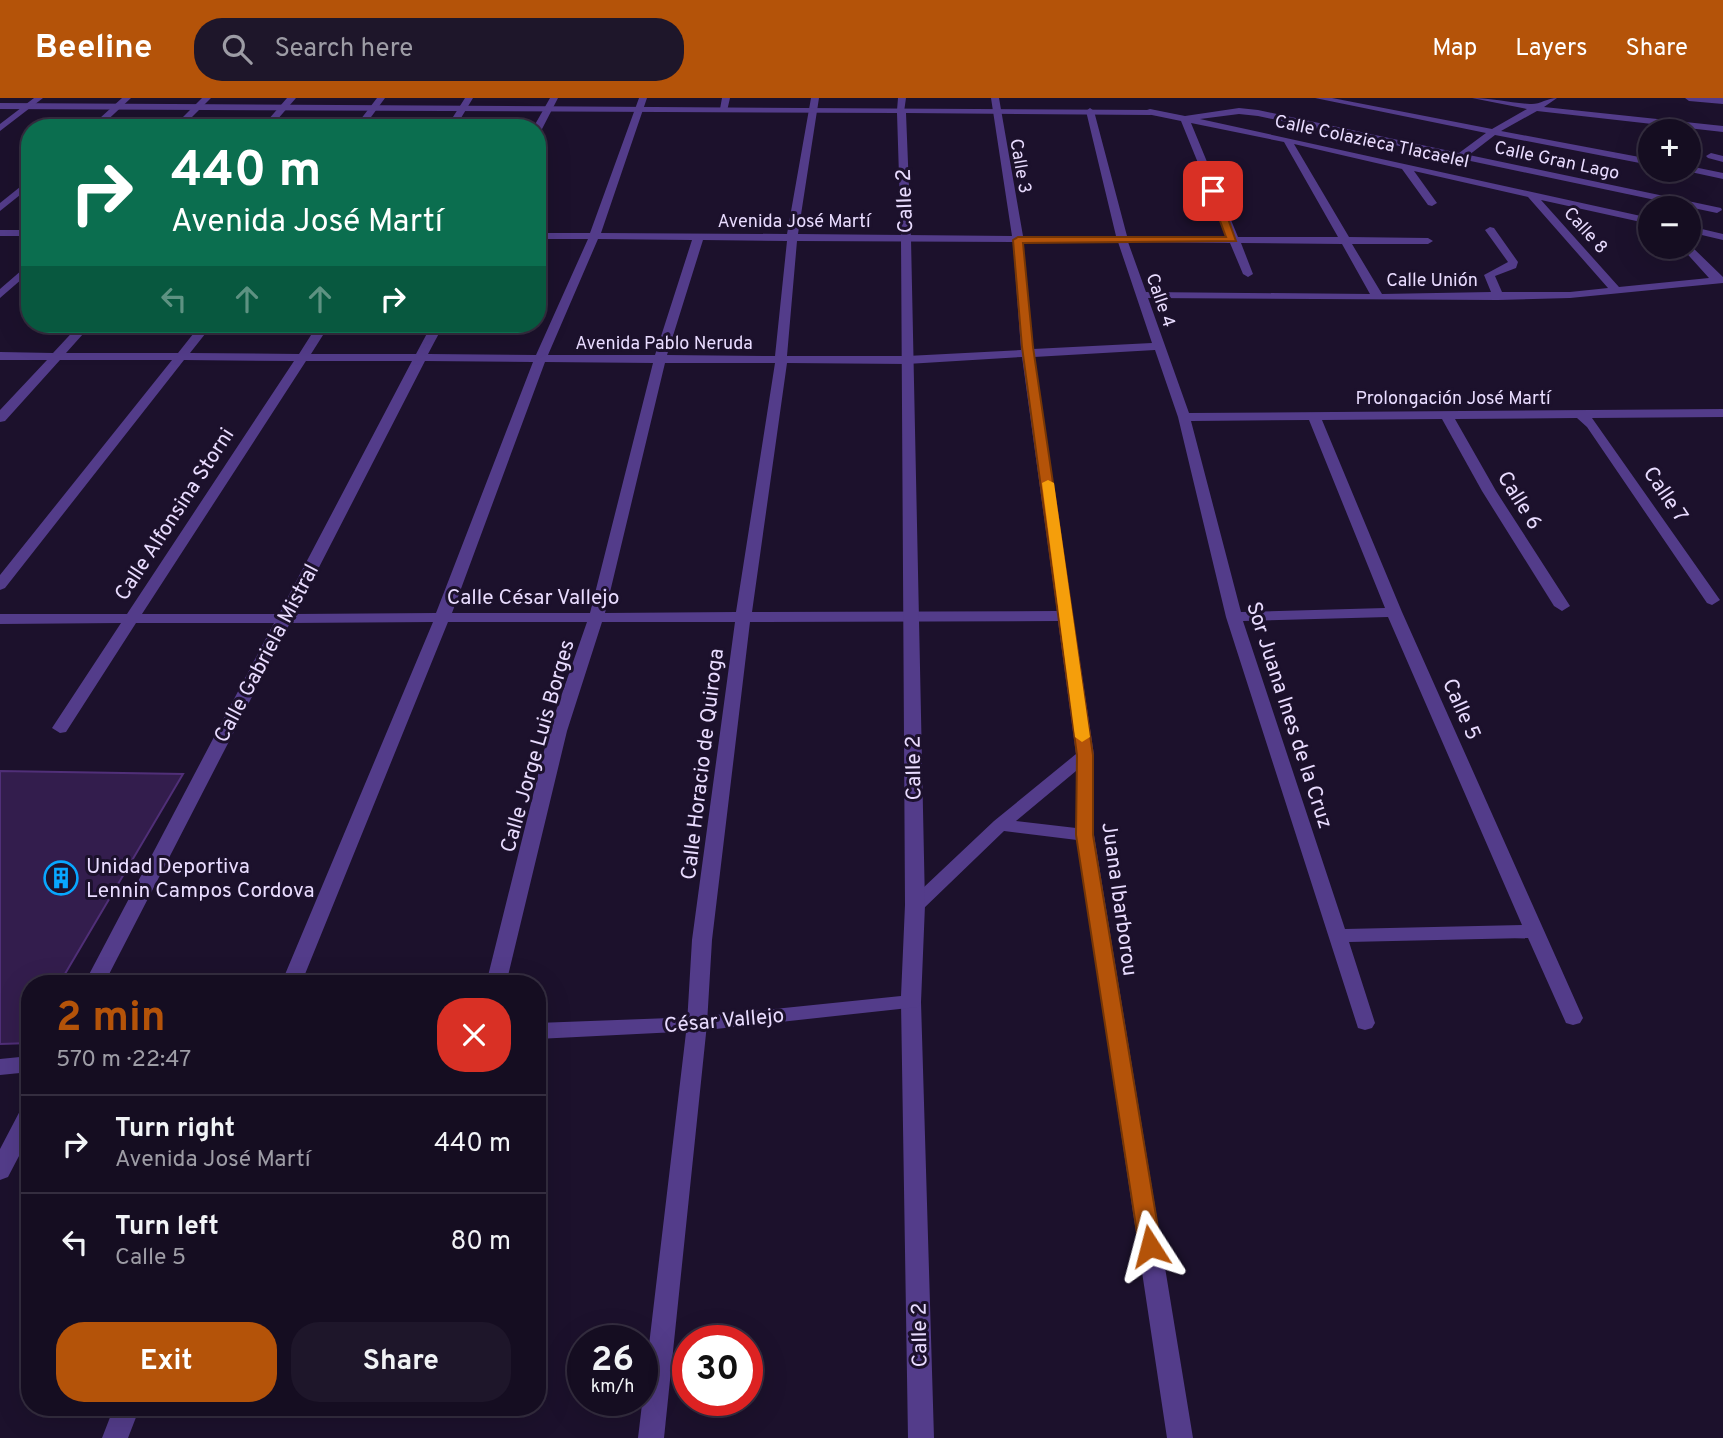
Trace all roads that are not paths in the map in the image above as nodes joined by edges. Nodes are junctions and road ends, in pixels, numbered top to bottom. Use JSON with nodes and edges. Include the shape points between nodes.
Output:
{"nodes":[{"id":1,"x":39,"y":98,"type":"edge"},
{"id":2,"x":127,"y":98,"type":"edge"},
{"id":3,"x":208,"y":98,"type":"edge"},
{"id":4,"x":292,"y":98,"type":"edge"},
{"id":5,"x":381,"y":98,"type":"edge"},
{"id":6,"x":470,"y":98,"type":"edge"},
{"id":7,"x":554,"y":98,"type":"edge"},
{"id":8,"x":726,"y":98,"type":"edge"},
{"id":9,"x":995,"y":98,"type":"edge"},
{"id":10,"x":1318,"y":98,"type":"edge"},
{"id":11,"x":1476,"y":98,"type":"edge"},
{"id":12,"x":1553,"y":98,"type":"edge"},
{"id":13,"x":1689,"y":98,"type":"edge"},
{"id":14,"x":1099,"y":101,"type":"dead end"},
{"id":15,"x":1723,"y":101,"type":"edge"},
{"id":16,"x":642,"y":104,"type":"edge"},
{"id":17,"x":815,"y":104,"type":"edge"},
{"id":18,"x":902,"y":104,"type":"edge"},
{"id":19,"x":0,"y":106,"type":"edge"},
{"id":20,"x":29,"y":106,"type":"junction"},
{"id":21,"x":117,"y":106,"type":"junction"},
{"id":22,"x":198,"y":107,"type":"junction"},
{"id":23,"x":284,"y":107,"type":"junction"},
{"id":24,"x":373,"y":108,"type":"junction"},
{"id":25,"x":463,"y":108,"type":"junction"},
{"id":26,"x":548,"y":108,"type":"junction"},
{"id":27,"x":1534,"y":108,"type":"junction"},
{"id":28,"x":724,"y":110,"type":"junction"},
{"id":29,"x":995,"y":111,"type":"junction"},
{"id":30,"x":1090,"y":111,"type":"junction"},
{"id":31,"x":1150,"y":113,"type":"junction"},
{"id":32,"x":103,"y":119,"type":"edge"},
{"id":33,"x":185,"y":119,"type":"edge"},
{"id":34,"x":273,"y":119,"type":"edge"},
{"id":35,"x":365,"y":119,"type":"edge"},
{"id":36,"x":456,"y":119,"type":"edge"},
{"id":37,"x":542,"y":119,"type":"edge"},
{"id":38,"x":1185,"y":119,"type":"junction"},
{"id":39,"x":0,"y":128,"type":"edge"},
{"id":40,"x":1723,"y":130,"type":"edge"},
{"id":41,"x":1494,"y":131,"type":"junction"},
{"id":42,"x":1287,"y":140,"type":"junction"},
{"id":43,"x":1461,"y":156,"type":"junction"},
{"id":44,"x":1712,"y":156,"type":"dead end"},
{"id":45,"x":1723,"y":159,"type":"edge"},
{"id":46,"x":1638,"y":160,"type":"edge"},
{"id":47,"x":1406,"y":167,"type":"junction"},
{"id":48,"x":1701,"y":171,"type":"edge"},
{"id":49,"x":1723,"y":176,"type":"edge"},
{"id":50,"x":21,"y":190,"type":"edge"},
{"id":51,"x":1530,"y":193,"type":"junction"},
{"id":52,"x":1432,"y":203,"type":"dead end"},
{"id":53,"x":0,"y":208,"type":"edge"},
{"id":54,"x":1717,"y":210,"type":"dead end"},
{"id":55,"x":1638,"y":218,"type":"edge"},
{"id":56,"x":1490,"y":230,"type":"dead end"},
{"id":57,"x":1701,"y":232,"type":"edge"},
{"id":58,"x":0,"y":233,"type":"edge"},
{"id":59,"x":21,"y":233,"type":"edge"},
{"id":60,"x":1723,"y":234,"type":"edge"},
{"id":61,"x":546,"y":236,"type":"edge"},
{"id":62,"x":594,"y":237,"type":"junction"},
{"id":63,"x":698,"y":237,"type":"junction"},
{"id":64,"x":792,"y":238,"type":"junction"},
{"id":65,"x":906,"y":239,"type":"junction"},
{"id":66,"x":1122,"y":239,"type":"junction"},
{"id":67,"x":1232,"y":239,"type":"junction"},
{"id":68,"x":1346,"y":239,"type":"junction"},
{"id":69,"x":1018,"y":240,"type":"junction"},
{"id":70,"x":1428,"y":241,"type":"dead end"},
{"id":71,"x":1698,"y":259,"type":"edge"},
{"id":72,"x":1248,"y":274,"type":"dead end"},
{"id":73,"x":21,"y":275,"type":"edge"},
{"id":74,"x":1720,"y":281,"type":"edge"},
{"id":75,"x":1616,"y":290,"type":"junction"},
{"id":76,"x":0,"y":295,"type":"edge"},
{"id":77,"x":1141,"y":295,"type":"junction"},
{"id":78,"x":1498,"y":297,"type":"junction"},
{"id":79,"x":1378,"y":298,"type":"junction"},
{"id":80,"x":78,"y":333,"type":"edge"},
{"id":81,"x":200,"y":333,"type":"edge"},
{"id":82,"x":318,"y":333,"type":"edge"},
{"id":83,"x":434,"y":333,"type":"edge"},
{"id":84,"x":1158,"y":346,"type":"junction"},
{"id":85,"x":1029,"y":354,"type":"junction"},
{"id":86,"x":0,"y":356,"type":"edge"},
{"id":87,"x":304,"y":356,"type":"junction"},
{"id":88,"x":55,"y":357,"type":"junction"},
{"id":89,"x":422,"y":357,"type":"junction"},
{"id":90,"x":181,"y":358,"type":"junction"},
{"id":91,"x":540,"y":359,"type":"junction"},
{"id":92,"x":660,"y":360,"type":"junction"},
{"id":93,"x":907,"y":360,"type":"junction"},
{"id":94,"x":781,"y":361,"type":"junction"},
{"id":95,"x":1447,"y":415,"type":"junction"},
{"id":96,"x":1582,"y":415,"type":"junction"},
{"id":97,"x":1184,"y":417,"type":"junction"},
{"id":98,"x":1314,"y":417,"type":"junction"},
{"id":99,"x":1720,"y":417,"type":"edge"},
{"id":100,"x":0,"y":418,"type":"edge"},
{"id":101,"x":0,"y":585,"type":"edge"},
{"id":102,"x":1712,"y":600,"type":"dead end"},
{"id":103,"x":1562,"y":606,"type":"dead end"},
{"id":104,"x":1394,"y":612,"type":"junction"},
{"id":105,"x":1067,"y":616,"type":"junction"},
{"id":106,"x":1234,"y":617,"type":"junction"},
{"id":107,"x":596,"y":618,"type":"junction"},
{"id":108,"x":743,"y":618,"type":"junction"},
{"id":109,"x":910,"y":618,"type":"junction"},
{"id":110,"x":0,"y":619,"type":"edge"},
{"id":111,"x":442,"y":619,"type":"junction"},
{"id":112,"x":284,"y":620,"type":"junction"},
{"id":113,"x":129,"y":621,"type":"junction"},
{"id":114,"x":61,"y":729,"type":"dead end"},
{"id":115,"x":1085,"y":755,"type":"junction"},
{"id":116,"x":1000,"y":825,"type":"junction"},
{"id":117,"x":1085,"y":835,"type":"junction"},
{"id":118,"x":915,"y":905,"type":"junction"},
{"id":119,"x":1535,"y":931,"type":"junction"},
{"id":120,"x":1337,"y":936,"type":"junction"},
{"id":121,"x":99,"y":975,"type":"edge"},
{"id":122,"x":295,"y":975,"type":"edge"},
{"id":123,"x":498,"y":975,"type":"edge"},
{"id":124,"x":911,"y":1002,"type":"junction"},
{"id":125,"x":1573,"y":1018,"type":"dead end"},
{"id":126,"x":1365,"y":1023,"type":"dead end"},
{"id":127,"x":696,"y":1024,"type":"junction"},
{"id":128,"x":546,"y":1031,"type":"edge"},
{"id":129,"x":21,"y":1065,"type":"edge"},
{"id":130,"x":0,"y":1066,"type":"edge"},
{"id":131,"x":21,"y":1130,"type":"edge"},
{"id":132,"x":0,"y":1171,"type":"edge"},
{"id":133,"x":124,"y":1416,"type":"edge"},
{"id":134,"x":115,"y":1438,"type":"edge"},
{"id":135,"x":651,"y":1438,"type":"edge"},
{"id":136,"x":921,"y":1438,"type":"edge"},
{"id":137,"x":1180,"y":1438,"type":"edge"}],
"edges":[{"from":1,"to":20,"type":"street"},
{"from":2,"to":21,"type":"street"},
{"from":3,"to":22,"type":"street"},
{"from":4,"to":23,"type":"street"},
{"from":5,"to":24,"type":"street"},
{"from":6,"to":25,"type":"street"},
{"from":7,"to":26,"type":"street"},
{"from":8,"to":28,"type":"street"},
{"from":9,"to":29,"type":"street","name":"Calle 3"},
{"from":10,"to":41,"type":"street"},
{"from":11,"to":27,"type":"street"},
{"from":12,"to":27,"type":"street"},
{"from":13,"to":15,"type":"street"},
{"from":14,"to":31,"type":"street","name":"Calle Colazieca Tlacaelel"},
{"from":16,"to":26,"type":"street"},
{"from":16,"to":28,"type":"street"},
{"from":16,"to":62,"type":"street"},
{"from":17,"to":18,"type":"street"},
{"from":17,"to":28,"type":"street"},
{"from":17,"to":64,"type":"street","name":"Calle Horacio de Quiroga"},
{"from":18,"to":29,"type":"street"},
{"from":18,"to":65,"type":"street","name":"Calle 2"},
{"from":19,"to":20,"type":"street"},
{"from":20,"to":21,"type":"street"},
{"from":20,"to":39,"type":"street"},
{"from":21,"to":22,"type":"street"},
{"from":21,"to":32,"type":"street"},
{"from":22,"to":23,"type":"street"},
{"from":22,"to":33,"type":"street"},
{"from":23,"to":24,"type":"street"},
{"from":23,"to":34,"type":"street"},
{"from":24,"to":25,"type":"street"},
{"from":24,"to":35,"type":"street"},
{"from":25,"to":26,"type":"street"},
{"from":25,"to":36,"type":"street"},
{"from":26,"to":37,"type":"street"},
{"from":27,"to":40,"type":"street"},
{"from":27,"to":41,"type":"street"},
{"from":29,"to":30,"type":"street"},
{"from":29,"to":69,"type":"street","name":"Calle 3"},
{"from":30,"to":31,"type":"street"},
{"from":30,"to":66,"type":"street","name":"Calle 4"},
{"from":31,"to":38,"type":"street","name":"Calle Colazieca Tlacaelel"},
{"from":38,"to":42,"type":"street","name":"Calle Colazieca Tlacaelel"},
{"from":38,"to":43,"type":"street","name":"Calle Gran Lago","via":[[1248,111]]},
{"from":38,"to":67,"type":"street"},
{"from":41,"to":43,"type":"street"},
{"from":41,"to":46,"type":"street"},
{"from":42,"to":47,"type":"street","name":"Calle Colazieca Tlacaelel"},
{"from":42,"to":68,"type":"street"},
{"from":43,"to":54,"type":"street","name":"Calle Gran Lago"},
{"from":44,"to":45,"type":"street"},
{"from":47,"to":51,"type":"street","name":"Calle Colazieca Tlacaelel"},
{"from":47,"to":52,"type":"street"},
{"from":48,"to":49,"type":"street"},
{"from":50,"to":53,"type":"street"},
{"from":51,"to":55,"type":"street","name":"Calle Colazieca Tlacaelel"},
{"from":51,"to":75,"type":"street","name":"Calle 8"},
{"from":56,"to":78,"type":"street","via":[[1513,262],[1513,266],[1489,275]]},
{"from":57,"to":60,"type":"street"},
{"from":58,"to":59,"type":"street"},
{"from":61,"to":62,"type":"street","name":"Avenida José Martí"},
{"from":62,"to":63,"type":"street","name":"Avenida José Martí"},
{"from":62,"to":91,"type":"street"},
{"from":63,"to":64,"type":"street","name":"Avenida José Martí"},
{"from":63,"to":92,"type":"street","name":"Calle Jorge Luis Borges"},
{"from":64,"to":65,"type":"street","name":"Avenida José Martí"},
{"from":64,"to":94,"type":"street","name":"Calle Horacio de Quiroga"},
{"from":65,"to":69,"type":"street","name":"Avenida José Martí"},
{"from":65,"to":93,"type":"street","name":"Calle 2"},
{"from":66,"to":67,"type":"street","name":"Avenida José Martí"},
{"from":66,"to":69,"type":"street","name":"Avenida José Martí"},
{"from":66,"to":77,"type":"street","name":"Calle 4"},
{"from":67,"to":68,"type":"street","name":"Avenida José Martí"},
{"from":67,"to":72,"type":"street"},
{"from":68,"to":70,"type":"street","name":"Avenida José Martí"},
{"from":68,"to":79,"type":"street"},
{"from":69,"to":85,"type":"street","name":"Juana Ibarborou"},
{"from":71,"to":74,"type":"street"},
{"from":73,"to":76,"type":"street"},
{"from":74,"to":75,"type":"street","name":"Calle Unión"},
{"from":75,"to":78,"type":"street","name":"Calle Unión"},
{"from":77,"to":79,"type":"street","name":"Calle Unión"},
{"from":77,"to":84,"type":"street","name":"Calle 4"},
{"from":78,"to":79,"type":"street","name":"Calle Unión"},
{"from":80,"to":88,"type":"street"},
{"from":81,"to":90,"type":"street"},
{"from":82,"to":87,"type":"street","name":"Calle Alfonsina Storni"},
{"from":83,"to":89,"type":"street","name":"Calle Gabriela Mistral"},
{"from":84,"to":85,"type":"street","name":"Avenida Pablo Neruda"},
{"from":84,"to":97,"type":"street","name":"Calle 4"},
{"from":85,"to":93,"type":"street","name":"Avenida Pablo Neruda"},
{"from":85,"to":105,"type":"street","name":"Juana Ibarborou"},
{"from":86,"to":88,"type":"street","name":"Avenida Pablo Neruda"},
{"from":87,"to":89,"type":"street","name":"Avenida Pablo Neruda"},
{"from":87,"to":90,"type":"street","name":"Avenida Pablo Neruda"},
{"from":87,"to":113,"type":"street","name":"Calle Alfonsina Storni"},
{"from":88,"to":90,"type":"street","name":"Avenida Pablo Neruda"},
{"from":88,"to":100,"type":"street"},
{"from":89,"to":91,"type":"street","name":"Avenida Pablo Neruda"},
{"from":89,"to":112,"type":"street","name":"Calle Gabriela Mistral"},
{"from":90,"to":101,"type":"street"},
{"from":91,"to":92,"type":"street","name":"Avenida Pablo Neruda"},
{"from":91,"to":111,"type":"street"},
{"from":92,"to":94,"type":"street","name":"Avenida Pablo Neruda"},
{"from":92,"to":107,"type":"street","name":"Calle Jorge Luis Borges"},
{"from":93,"to":94,"type":"street","name":"Avenida Pablo Neruda"},
{"from":93,"to":109,"type":"street","name":"Calle 2"},
{"from":94,"to":108,"type":"street","name":"Calle Horacio de Quiroga"},
{"from":95,"to":96,"type":"street","name":"Prolongación José Martí"},
{"from":95,"to":98,"type":"street","name":"Prolongación José Martí"},
{"from":95,"to":103,"type":"street","name":"Calle 6"},
{"from":96,"to":99,"type":"street","name":"Prolongación José Martí"},
{"from":96,"to":102,"type":"street","name":"Calle 7"},
{"from":97,"to":98,"type":"street","name":"Prolongación José Martí"},
{"from":97,"to":106,"type":"street","name":"Sor Juana Ines de la Cruz"},
{"from":98,"to":104,"type":"street","name":"Calle 5"},
{"from":104,"to":106,"type":"street"},
{"from":104,"to":119,"type":"street","name":"Calle 5"},
{"from":105,"to":109,"type":"street","name":"Calle César Vallejo"},
{"from":105,"to":115,"type":"street","name":"Juana Ibarborou"},
{"from":106,"to":120,"type":"street","name":"Sor Juana Ines de la Cruz"},
{"from":107,"to":108,"type":"street","name":"Calle César Vallejo"},
{"from":107,"to":111,"type":"street","name":"Calle César Vallejo"},
{"from":107,"to":123,"type":"street","name":"Calle Jorge Luis Borges","via":[[558,731]]},
{"from":108,"to":109,"type":"street","name":"Calle César Vallejo"},
{"from":108,"to":127,"type":"street","name":"Calle Horacio de Quiroga","via":[[702,940]]},
{"from":109,"to":118,"type":"street","name":"Calle 2"},
{"from":110,"to":113,"type":"street","name":"Calle César Vallejo"},
{"from":111,"to":112,"type":"street","name":"Calle César Vallejo"},
{"from":111,"to":122,"type":"street"},
{"from":112,"to":113,"type":"street","name":"Calle César Vallejo"},
{"from":112,"to":121,"type":"street","name":"Calle Gabriela Mistral"},
{"from":113,"to":114,"type":"street","name":"Calle Alfonsina Storni"},
{"from":115,"to":116,"type":"street"},
{"from":115,"to":117,"type":"street","name":"Juana Ibarborou"},
{"from":116,"to":117,"type":"street"},
{"from":116,"to":118,"type":"street"},
{"from":117,"to":137,"type":"street","name":"Juana Ibarborou"},
{"from":118,"to":124,"type":"street","name":"Calle 2"},
{"from":119,"to":120,"type":"street"},
{"from":119,"to":125,"type":"street","name":"Calle 5"},
{"from":120,"to":126,"type":"street","name":"Sor Juana Ines de la Cruz"},
{"from":124,"to":127,"type":"street","name":"César Vallejo"},
{"from":124,"to":136,"type":"street","name":"Calle 2"},
{"from":127,"to":128,"type":"street","name":"César Vallejo"},
{"from":127,"to":135,"type":"street","name":"Calle Horacio de Quiroga"},
{"from":129,"to":130,"type":"street"},
{"from":131,"to":132,"type":"street"},
{"from":133,"to":134,"type":"street"}]}
